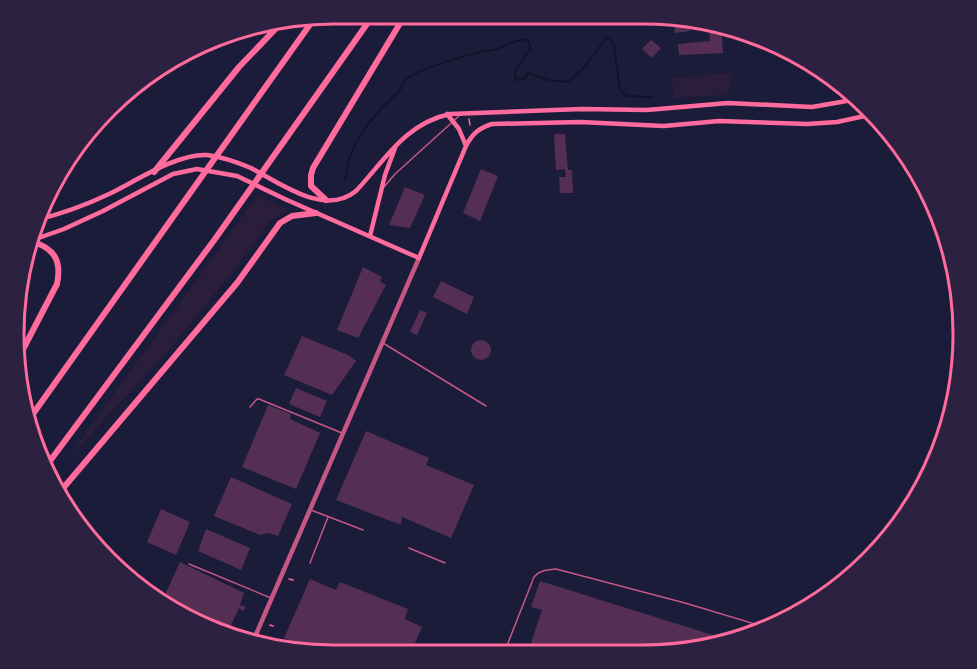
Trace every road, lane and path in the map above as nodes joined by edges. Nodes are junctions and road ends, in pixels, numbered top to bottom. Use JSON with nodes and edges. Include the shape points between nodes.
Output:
{"nodes":[{"id":1,"x":367,"y":24,"type":"edge"},
{"id":2,"x":400,"y":24,"type":"edge"},
{"id":3,"x":309,"y":25,"type":"edge"},
{"id":4,"x":274,"y":30,"type":"edge"},
{"id":5,"x":847,"y":101,"type":"edge"},
{"id":6,"x":464,"y":112,"type":"junction"},
{"id":7,"x":447,"y":114,"type":"junction"},
{"id":8,"x":863,"y":116,"type":"edge"},
{"id":9,"x":454,"y":121,"type":"junction"},
{"id":10,"x":464,"y":123,"type":"dead end"},
{"id":11,"x":470,"y":125,"type":"dead end"},
{"id":12,"x":396,"y":146,"type":"junction"},
{"id":13,"x":466,"y":146,"type":"junction"},
{"id":14,"x":154,"y":172,"type":"junction"},
{"id":15,"x":380,"y":193,"type":"junction"},
{"id":16,"x":326,"y":200,"type":"junction"},
{"id":17,"x":316,"y":213,"type":"junction"},
{"id":18,"x":48,"y":216,"type":"edge"},
{"id":19,"x":370,"y":236,"type":"junction"},
{"id":20,"x":39,"y":238,"type":"edge"},
{"id":21,"x":38,"y":243,"type":"edge"},
{"id":22,"x":419,"y":258,"type":"junction"},
{"id":23,"x":382,"y":342,"type":"junction"},
{"id":24,"x":25,"y":346,"type":"edge"},
{"id":25,"x":486,"y":406,"type":"dead end"},
{"id":26,"x":250,"y":407,"type":"dead end"},
{"id":27,"x":34,"y":412,"type":"edge"},
{"id":28,"x":343,"y":433,"type":"junction"},
{"id":29,"x":51,"y":460,"type":"edge"},
{"id":30,"x":65,"y":487,"type":"edge"},
{"id":31,"x":310,"y":509,"type":"junction"},
{"id":32,"x":328,"y":516,"type":"junction"},
{"id":33,"x":363,"y":530,"type":"dead end"},
{"id":34,"x":409,"y":548,"type":"dead end"},
{"id":35,"x":445,"y":562,"type":"dead end"},
{"id":36,"x":310,"y":563,"type":"dead end"},
{"id":37,"x":189,"y":564,"type":"dead end"},
{"id":38,"x":289,"y":579,"type":"dead end"},
{"id":39,"x":293,"y":580,"type":"dead end"},
{"id":40,"x":272,"y":599,"type":"junction"},
{"id":41,"x":754,"y":624,"type":"edge"},
{"id":42,"x":256,"y":635,"type":"edge"},
{"id":43,"x":507,"y":645,"type":"edge"}],
"edges":[{"from":1,"to":29,"type":"highway"},
{"from":2,"to":16,"type":"highway","via":[[313,168],[311,186]]},
{"from":3,"to":27,"type":"highway"},
{"from":4,"to":14,"type":"highway","via":[[239,67]]},
{"from":5,"to":6,"type":"main road","via":[[804,107],[735,102],[647,110]]},
{"from":6,"to":7,"type":"main road"},
{"from":6,"to":9,"type":"lane"},
{"from":7,"to":9,"type":"main road"},
{"from":7,"to":12,"type":"main road","via":[[420,124]]},
{"from":8,"to":13,"type":"main road","via":[[807,124],[719,121],[664,126],[580,122],[492,124],[477,130]]},
{"from":9,"to":13,"type":"main road"},
{"from":9,"to":15,"type":"lane","via":[[395,174]]},
{"from":10,"to":11,"type":"path","via":[[469,120]]},
{"from":12,"to":15,"type":"main road"},
{"from":12,"to":16,"type":"main road","via":[[361,187],[346,198]]},
{"from":13,"to":22,"type":"main road"},
{"from":14,"to":16,"type":"main road","via":[[184,157],[220,157],[309,197]]},
{"from":14,"to":18,"type":"main road","via":[[79,207]]},
{"from":15,"to":19,"type":"main road"},
{"from":17,"to":19,"type":"main road"},
{"from":17,"to":20,"type":"main road","via":[[237,176],[190,170]]},
{"from":17,"to":30,"type":"highway","via":[[292,216],[278,226],[237,283]]},
{"from":19,"to":22,"type":"main road"},
{"from":21,"to":24,"type":"highway","via":[[51,251],[59,274]]},
{"from":22,"to":23,"type":"street"},
{"from":23,"to":25,"type":"lane"},
{"from":23,"to":28,"type":"street"},
{"from":26,"to":28,"type":"lane","via":[[259,399]]},
{"from":28,"to":31,"type":"street"},
{"from":31,"to":32,"type":"lane"},
{"from":31,"to":40,"type":"street"},
{"from":32,"to":33,"type":"lane"},
{"from":32,"to":36,"type":"lane"},
{"from":34,"to":35,"type":"lane"},
{"from":37,"to":40,"type":"lane"},
{"from":38,"to":39,"type":"path"},
{"from":40,"to":42,"type":"street"},
{"from":41,"to":43,"type":"lane","via":[[556,569],[534,577]]}]}
